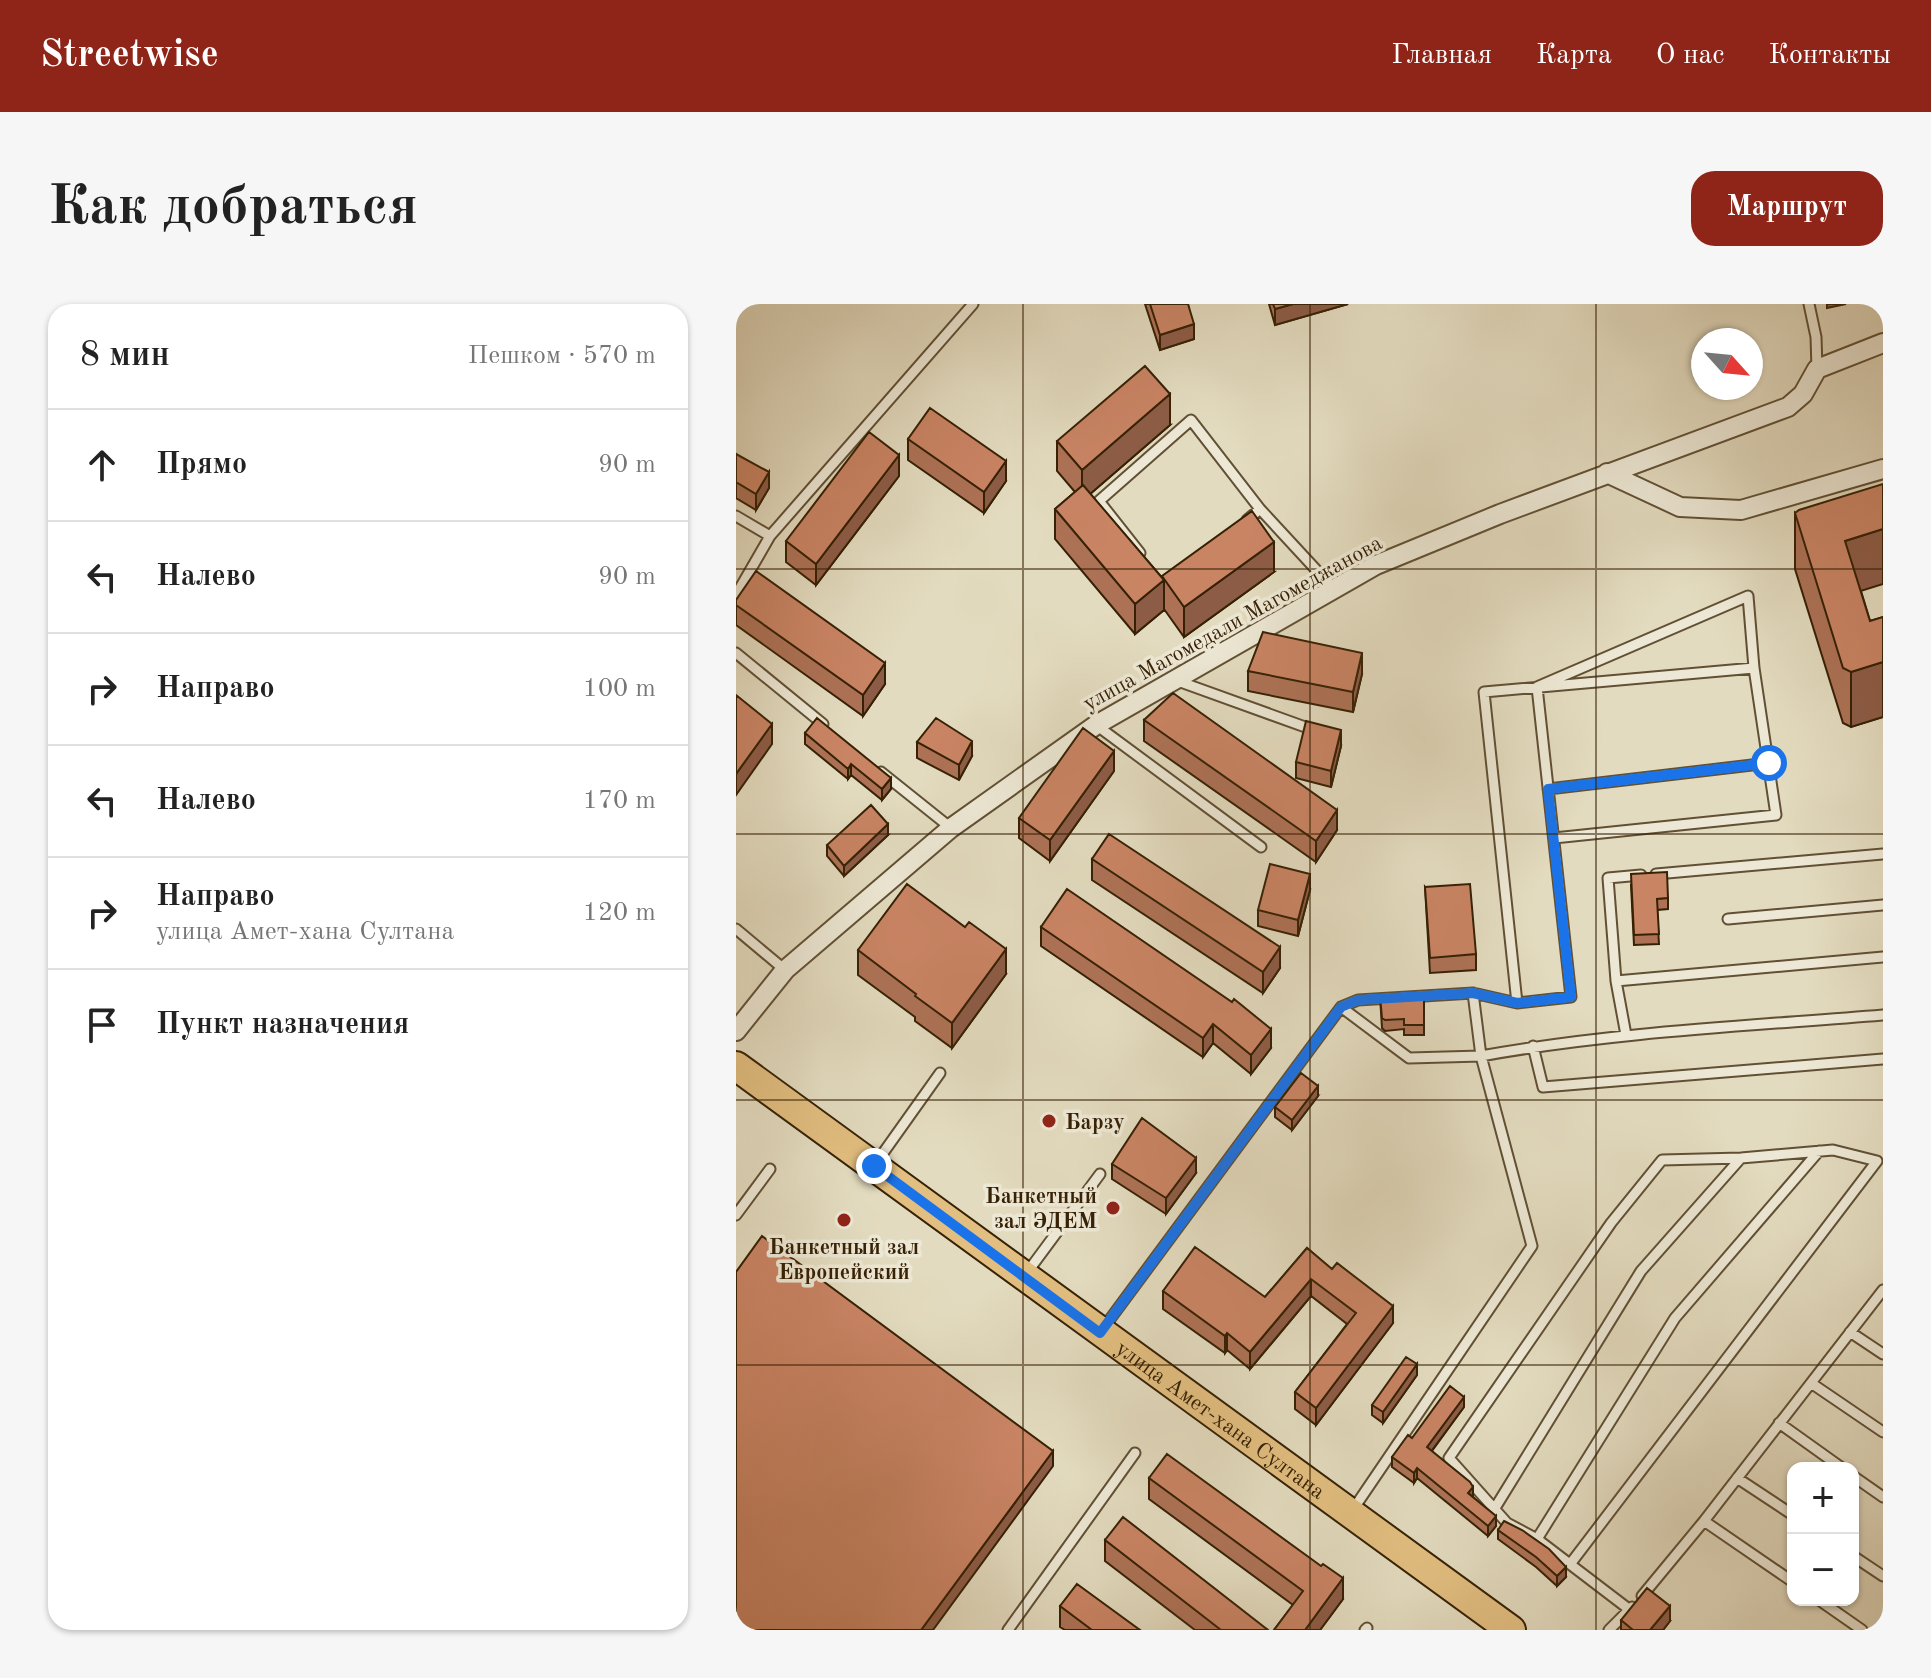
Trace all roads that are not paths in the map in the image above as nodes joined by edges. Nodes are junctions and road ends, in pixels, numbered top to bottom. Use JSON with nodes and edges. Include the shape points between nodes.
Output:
{"nodes":[{"id":1,"x":973,"y":304,"type":"edge"},
{"id":2,"x":1809,"y":304,"type":"edge"},
{"id":3,"x":1883,"y":343,"type":"edge"},
{"id":4,"x":1817,"y":369,"type":"junction"},
{"id":5,"x":1883,"y":469,"type":"edge"},
{"id":6,"x":1607,"y":473,"type":"junction"},
{"id":7,"x":1260,"y":509,"type":"junction"},
{"id":8,"x":736,"y":516,"type":"edge"},
{"id":9,"x":1237,"y":529,"type":"edge"},
{"id":10,"x":770,"y":536,"type":"junction"},
{"id":11,"x":1148,"y":562,"type":"edge"},
{"id":12,"x":1333,"y":588,"type":"junction"},
{"id":13,"x":736,"y":595,"type":"edge"},
{"id":14,"x":736,"y":653,"type":"edge"},
{"id":15,"x":1754,"y":668,"type":"junction"},
{"id":16,"x":1175,"y":680,"type":"junction"},
{"id":17,"x":1537,"y":687,"type":"junction"},
{"id":18,"x":1096,"y":725,"type":"junction"},
{"id":19,"x":1308,"y":728,"type":"edge"},
{"id":20,"x":832,"y":731,"type":"edge"},
{"id":21,"x":867,"y":760,"type":"edge"},
{"id":22,"x":1769,"y":763,"type":"junction"},
{"id":23,"x":1548,"y":789,"type":"junction"},
{"id":24,"x":951,"y":828,"type":"junction"},
{"id":25,"x":1554,"y":838,"type":"junction"},
{"id":26,"x":1261,"y":847,"type":"dead end"},
{"id":27,"x":1883,"y":854,"type":"edge"},
{"id":28,"x":1883,"y":905,"type":"edge"},
{"id":29,"x":1728,"y":919,"type":"dead end"},
{"id":30,"x":736,"y":929,"type":"edge"},
{"id":31,"x":1883,"y":957,"type":"edge"},
{"id":32,"x":785,"y":970,"type":"junction"},
{"id":33,"x":1616,"y":981,"type":"junction"},
{"id":34,"x":1473,"y":993,"type":"junction"},
{"id":35,"x":1517,"y":1003,"type":"junction"},
{"id":36,"x":1341,"y":1007,"type":"junction"},
{"id":37,"x":1883,"y":1015,"type":"edge"},
{"id":38,"x":736,"y":1031,"type":"edge"},
{"id":39,"x":1626,"y":1035,"type":"junction"},
{"id":40,"x":1533,"y":1046,"type":"junction"},
{"id":41,"x":1481,"y":1056,"type":"junction"},
{"id":42,"x":1883,"y":1059,"type":"edge"},
{"id":43,"x":736,"y":1066,"type":"edge"},
{"id":44,"x":940,"y":1073,"type":"dead end"},
{"id":45,"x":1820,"y":1151,"type":"junction"},
{"id":46,"x":1741,"y":1158,"type":"junction"},
{"id":47,"x":874,"y":1166,"type":"junction"},
{"id":48,"x":770,"y":1169,"type":"dead end"},
{"id":49,"x":1100,"y":1174,"type":"dead end"},
{"id":50,"x":736,"y":1215,"type":"edge"},
{"id":51,"x":1024,"y":1277,"type":"junction"},
{"id":52,"x":1883,"y":1290,"type":"edge"},
{"id":53,"x":1850,"y":1332,"type":"junction"},
{"id":54,"x":1100,"y":1333,"type":"junction"},
{"id":55,"x":1883,"y":1354,"type":"edge"},
{"id":56,"x":1811,"y":1383,"type":"junction"},
{"id":57,"x":1779,"y":1423,"type":"junction"},
{"id":58,"x":1883,"y":1432,"type":"edge"},
{"id":59,"x":1135,"y":1453,"type":"dead end"},
{"id":60,"x":1834,"y":1462,"type":"edge"},
{"id":61,"x":1737,"y":1478,"type":"junction"},
{"id":62,"x":1859,"y":1480,"type":"edge"},
{"id":63,"x":1883,"y":1497,"type":"edge"},
{"id":64,"x":1495,"y":1508,"type":"junction"},
{"id":65,"x":1787,"y":1511,"type":"edge"},
{"id":66,"x":1350,"y":1513,"type":"junction"},
{"id":67,"x":1704,"y":1521,"type":"junction"},
{"id":68,"x":1537,"y":1539,"type":"junction"},
{"id":69,"x":1859,"y":1560,"type":"edge"},
{"id":70,"x":1571,"y":1563,"type":"junction"},
{"id":71,"x":1883,"y":1576,"type":"edge"},
{"id":72,"x":1787,"y":1578,"type":"edge"},
{"id":73,"x":1828,"y":1606,"type":"edge"},
{"id":74,"x":1630,"y":1610,"type":"junction"},
{"id":75,"x":1008,"y":1630,"type":"edge"},
{"id":76,"x":1511,"y":1630,"type":"edge"},
{"id":77,"x":1609,"y":1630,"type":"edge"},
{"id":78,"x":1862,"y":1630,"type":"edge"}],
"edges":[{"from":1,"to":10,"type":"lane"},
{"from":2,"to":4,"type":"lane"},
{"from":3,"to":4,"type":"street"},
{"from":4,"to":6,"type":"street","name":"улица Магомедали Магомеджановa","via":[[1803,394],[1788,407]]},
{"from":5,"to":6,"type":"street","via":[[1741,510],[1680,507]]},
{"from":6,"to":12,"type":"street","name":"улица Магомедали Магомеджановa","via":[[1390,559]]},
{"from":7,"to":9,"type":"lane"},
{"from":7,"to":11,"type":"lane","via":[[1191,420],[1099,501]]},
{"from":7,"to":12,"type":"lane"},
{"from":8,"to":10,"type":"lane"},
{"from":10,"to":13,"type":"lane"},
{"from":12,"to":16,"type":"street","name":"улица Магомедали Магомеджановa"},
{"from":14,"to":20,"type":"lane"},
{"from":15,"to":17,"type":"lane"},
{"from":15,"to":17,"type":"lane","via":[[1748,596]]},
{"from":15,"to":22,"type":"lane"},
{"from":16,"to":18,"type":"street","name":"улица Магомедали Магомеджановa"},
{"from":16,"to":19,"type":"lane"},
{"from":17,"to":23,"type":"lane"},
{"from":17,"to":35,"type":"lane","via":[[1484,692]]},
{"from":18,"to":24,"type":"street","name":"улица Магомедали Магомеджановa"},
{"from":18,"to":26,"type":"lane"},
{"from":21,"to":24,"type":"lane"},
{"from":22,"to":23,"type":"lane"},
{"from":22,"to":25,"type":"lane","via":[[1776,815]]},
{"from":23,"to":25,"type":"lane"},
{"from":24,"to":32,"type":"street","name":"улица Магомедали Магомеджановa"},
{"from":25,"to":35,"type":"lane","via":[[1571,997]]},
{"from":27,"to":33,"type":"lane","via":[[1608,878]]},
{"from":28,"to":29,"type":"lane"},
{"from":30,"to":32,"type":"lane"},
{"from":31,"to":33,"type":"lane"},
{"from":32,"to":38,"type":"street","name":"улица Магомедали Магомеджановa"},
{"from":33,"to":39,"type":"lane"},
{"from":34,"to":35,"type":"lane"},
{"from":34,"to":36,"type":"lane","via":[[1358,1000]]},
{"from":34,"to":41,"type":"lane"},
{"from":36,"to":41,"type":"lane","via":[[1409,1058]]},
{"from":36,"to":54,"type":"lane"},
{"from":37,"to":39,"type":"lane"},
{"from":39,"to":40,"type":"lane"},
{"from":40,"to":41,"type":"lane"},
{"from":40,"to":42,"type":"lane","via":[[1543,1087]]},
{"from":41,"to":66,"type":"lane","via":[[1532,1246]]},
{"from":43,"to":47,"type":"main road","name":"улица Амет-хана Султана"},
{"from":44,"to":47,"type":"lane"},
{"from":45,"to":46,"type":"lane"},
{"from":45,"to":68,"type":"lane","via":[[1675,1318]]},
{"from":45,"to":70,"type":"lane","via":[[1877,1161]]},
{"from":46,"to":64,"type":"lane","via":[[1641,1271]]},
{"from":46,"to":64,"type":"lane","via":[[1662,1160],[1558,1298],[1449,1458]]},
{"from":47,"to":51,"type":"main road","name":"улица Амет-хана Султана"},
{"from":48,"to":50,"type":"lane"},
{"from":49,"to":51,"type":"lane"},
{"from":51,"to":54,"type":"main road","name":"улица Амет-хана Султана"},
{"from":52,"to":53,"type":"lane"},
{"from":53,"to":55,"type":"lane"},
{"from":53,"to":56,"type":"lane"},
{"from":54,"to":66,"type":"main road","name":"улица Амет-хана Султана"},
{"from":56,"to":57,"type":"lane"},
{"from":56,"to":58,"type":"lane"},
{"from":57,"to":60,"type":"lane"},
{"from":57,"to":61,"type":"lane"},
{"from":59,"to":75,"type":"lane"},
{"from":61,"to":65,"type":"lane"},
{"from":61,"to":67,"type":"lane"},
{"from":62,"to":63,"type":"lane"},
{"from":64,"to":68,"type":"lane","via":[[1507,1523]]},
{"from":66,"to":76,"type":"main road","name":"улица Амет-хана Султана"},
{"from":67,"to":72,"type":"lane"},
{"from":67,"to":74,"type":"lane"},
{"from":68,"to":70,"type":"lane"},
{"from":69,"to":71,"type":"lane"},
{"from":70,"to":74,"type":"lane"},
{"from":73,"to":78,"type":"lane"},
{"from":74,"to":77,"type":"lane"}]}
